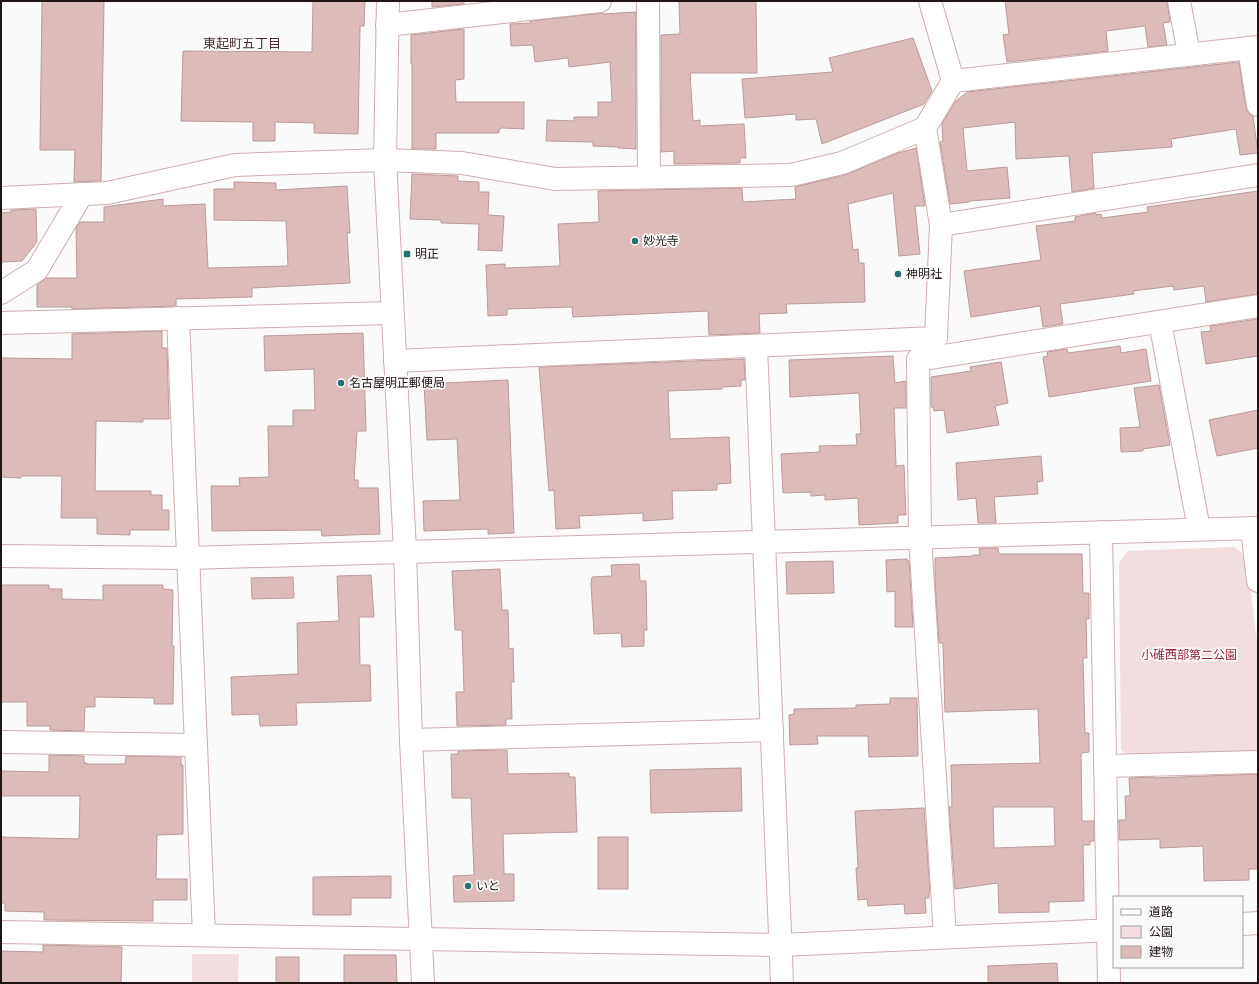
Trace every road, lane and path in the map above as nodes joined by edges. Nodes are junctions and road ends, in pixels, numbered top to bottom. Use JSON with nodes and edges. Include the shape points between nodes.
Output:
{"nodes":[{"id":1,"x":388,"y":1,"type":"edge"},
{"id":2,"x":600,"y":1,"type":"edge"},
{"id":3,"x":648,"y":1,"type":"edge"},
{"id":4,"x":930,"y":1,"type":"edge"},
{"id":5,"x":1179,"y":1,"type":"edge"},
{"id":6,"x":387,"y":25,"type":"junction"},
{"id":7,"x":1254,"y":47,"type":"edge"},
{"id":8,"x":1189,"y":54,"type":"junction"},
{"id":9,"x":953,"y":81,"type":"junction"},
{"id":10,"x":1258,"y":106,"type":"edge"},
{"id":11,"x":925,"y":128,"type":"junction"},
{"id":12,"x":385,"y":160,"type":"junction"},
{"id":13,"x":1258,"y":175,"type":"edge"},
{"id":14,"x":649,"y":176,"type":"junction"},
{"id":15,"x":82,"y":194,"type":"junction"},
{"id":16,"x":1,"y":198,"type":"edge"},
{"id":17,"x":941,"y":225,"type":"junction"},
{"id":18,"x":1,"y":293,"type":"edge"},
{"id":19,"x":1258,"y":306,"type":"edge"},
{"id":20,"x":392,"y":312,"type":"junction"},
{"id":21,"x":178,"y":318,"type":"junction"},
{"id":22,"x":1160,"y":322,"type":"junction"},
{"id":23,"x":1,"y":323,"type":"edge"},
{"id":24,"x":936,"y":338,"type":"junction"},
{"id":25,"x":756,"y":346,"type":"junction"},
{"id":26,"x":918,"y":360,"type":"junction"},
{"id":27,"x":394,"y":361,"type":"junction"},
{"id":28,"x":1255,"y":528,"type":"edge"},
{"id":29,"x":1199,"y":529,"type":"junction"},
{"id":30,"x":1101,"y":532,"type":"junction"},
{"id":31,"x":920,"y":537,"type":"junction"},
{"id":32,"x":764,"y":541,"type":"junction"},
{"id":33,"x":405,"y":551,"type":"junction"},
{"id":34,"x":1,"y":556,"type":"edge"},
{"id":35,"x":188,"y":558,"type":"junction"},
{"id":36,"x":1258,"y":581,"type":"edge"},
{"id":37,"x":772,"y":730,"type":"junction"},
{"id":38,"x":411,"y":740,"type":"junction"},
{"id":39,"x":1,"y":742,"type":"edge"},
{"id":40,"x":196,"y":745,"type":"junction"},
{"id":41,"x":1258,"y":762,"type":"edge"},
{"id":42,"x":1105,"y":766,"type":"junction"},
{"id":43,"x":1258,"y":923,"type":"edge"},
{"id":44,"x":1243,"y":924,"type":"edge"},
{"id":45,"x":1111,"y":930,"type":"edge"},
{"id":46,"x":1,"y":932,"type":"edge"},
{"id":47,"x":204,"y":935,"type":"junction"},
{"id":48,"x":421,"y":938,"type":"junction"},
{"id":49,"x":945,"y":938,"type":"junction"},
{"id":50,"x":781,"y":945,"type":"junction"},
{"id":51,"x":423,"y":983,"type":"edge"},
{"id":52,"x":782,"y":983,"type":"edge"},
{"id":53,"x":1109,"y":983,"type":"edge"}],
"edges":[{"from":1,"to":6,"type":"street"},
{"from":2,"to":6,"type":"street"},
{"from":3,"to":14,"type":"street"},
{"from":4,"to":9,"type":"street"},
{"from":5,"to":8,"type":"street"},
{"from":6,"to":12,"type":"street"},
{"from":7,"to":8,"type":"street"},
{"from":7,"to":10,"type":"street"},
{"from":8,"to":9,"type":"street"},
{"from":9,"to":11,"type":"street"},
{"from":11,"to":14,"type":"street","via":[[842,163],[791,175]]},
{"from":11,"to":17,"type":"street"},
{"from":12,"to":14,"type":"street","via":[[462,163],[555,179]]},
{"from":12,"to":15,"type":"street","via":[[235,165],[107,192]]},
{"from":12,"to":20,"type":"street"},
{"from":13,"to":17,"type":"street"},
{"from":15,"to":16,"type":"street"},
{"from":15,"to":18,"type":"street","via":[[38,270]]},
{"from":17,"to":24,"type":"street"},
{"from":19,"to":22,"type":"street"},
{"from":20,"to":21,"type":"street"},
{"from":20,"to":27,"type":"street"},
{"from":21,"to":23,"type":"street"},
{"from":21,"to":35,"type":"street"},
{"from":22,"to":26,"type":"street"},
{"from":22,"to":29,"type":"street"},
{"from":24,"to":25,"type":"street"},
{"from":24,"to":26,"type":"street"},
{"from":25,"to":27,"type":"street"},
{"from":25,"to":32,"type":"street"},
{"from":26,"to":31,"type":"street"},
{"from":27,"to":33,"type":"street"},
{"from":28,"to":29,"type":"street"},
{"from":28,"to":36,"type":"street"},
{"from":29,"to":30,"type":"street"},
{"from":30,"to":31,"type":"street"},
{"from":30,"to":42,"type":"street"},
{"from":31,"to":32,"type":"street"},
{"from":31,"to":49,"type":"street"},
{"from":32,"to":33,"type":"street"},
{"from":32,"to":37,"type":"street"},
{"from":33,"to":35,"type":"street"},
{"from":33,"to":38,"type":"street"},
{"from":34,"to":35,"type":"street"},
{"from":35,"to":40,"type":"street"},
{"from":37,"to":38,"type":"street"},
{"from":37,"to":50,"type":"street"},
{"from":38,"to":48,"type":"street"},
{"from":39,"to":40,"type":"street"},
{"from":40,"to":47,"type":"street"},
{"from":41,"to":42,"type":"street"},
{"from":42,"to":45,"type":"street"},
{"from":43,"to":44,"type":"street"},
{"from":45,"to":49,"type":"street"},
{"from":45,"to":53,"type":"street"},
{"from":46,"to":47,"type":"street"},
{"from":47,"to":48,"type":"street"},
{"from":48,"to":50,"type":"street"},
{"from":48,"to":51,"type":"street"},
{"from":49,"to":50,"type":"street"},
{"from":50,"to":52,"type":"street"}]}
